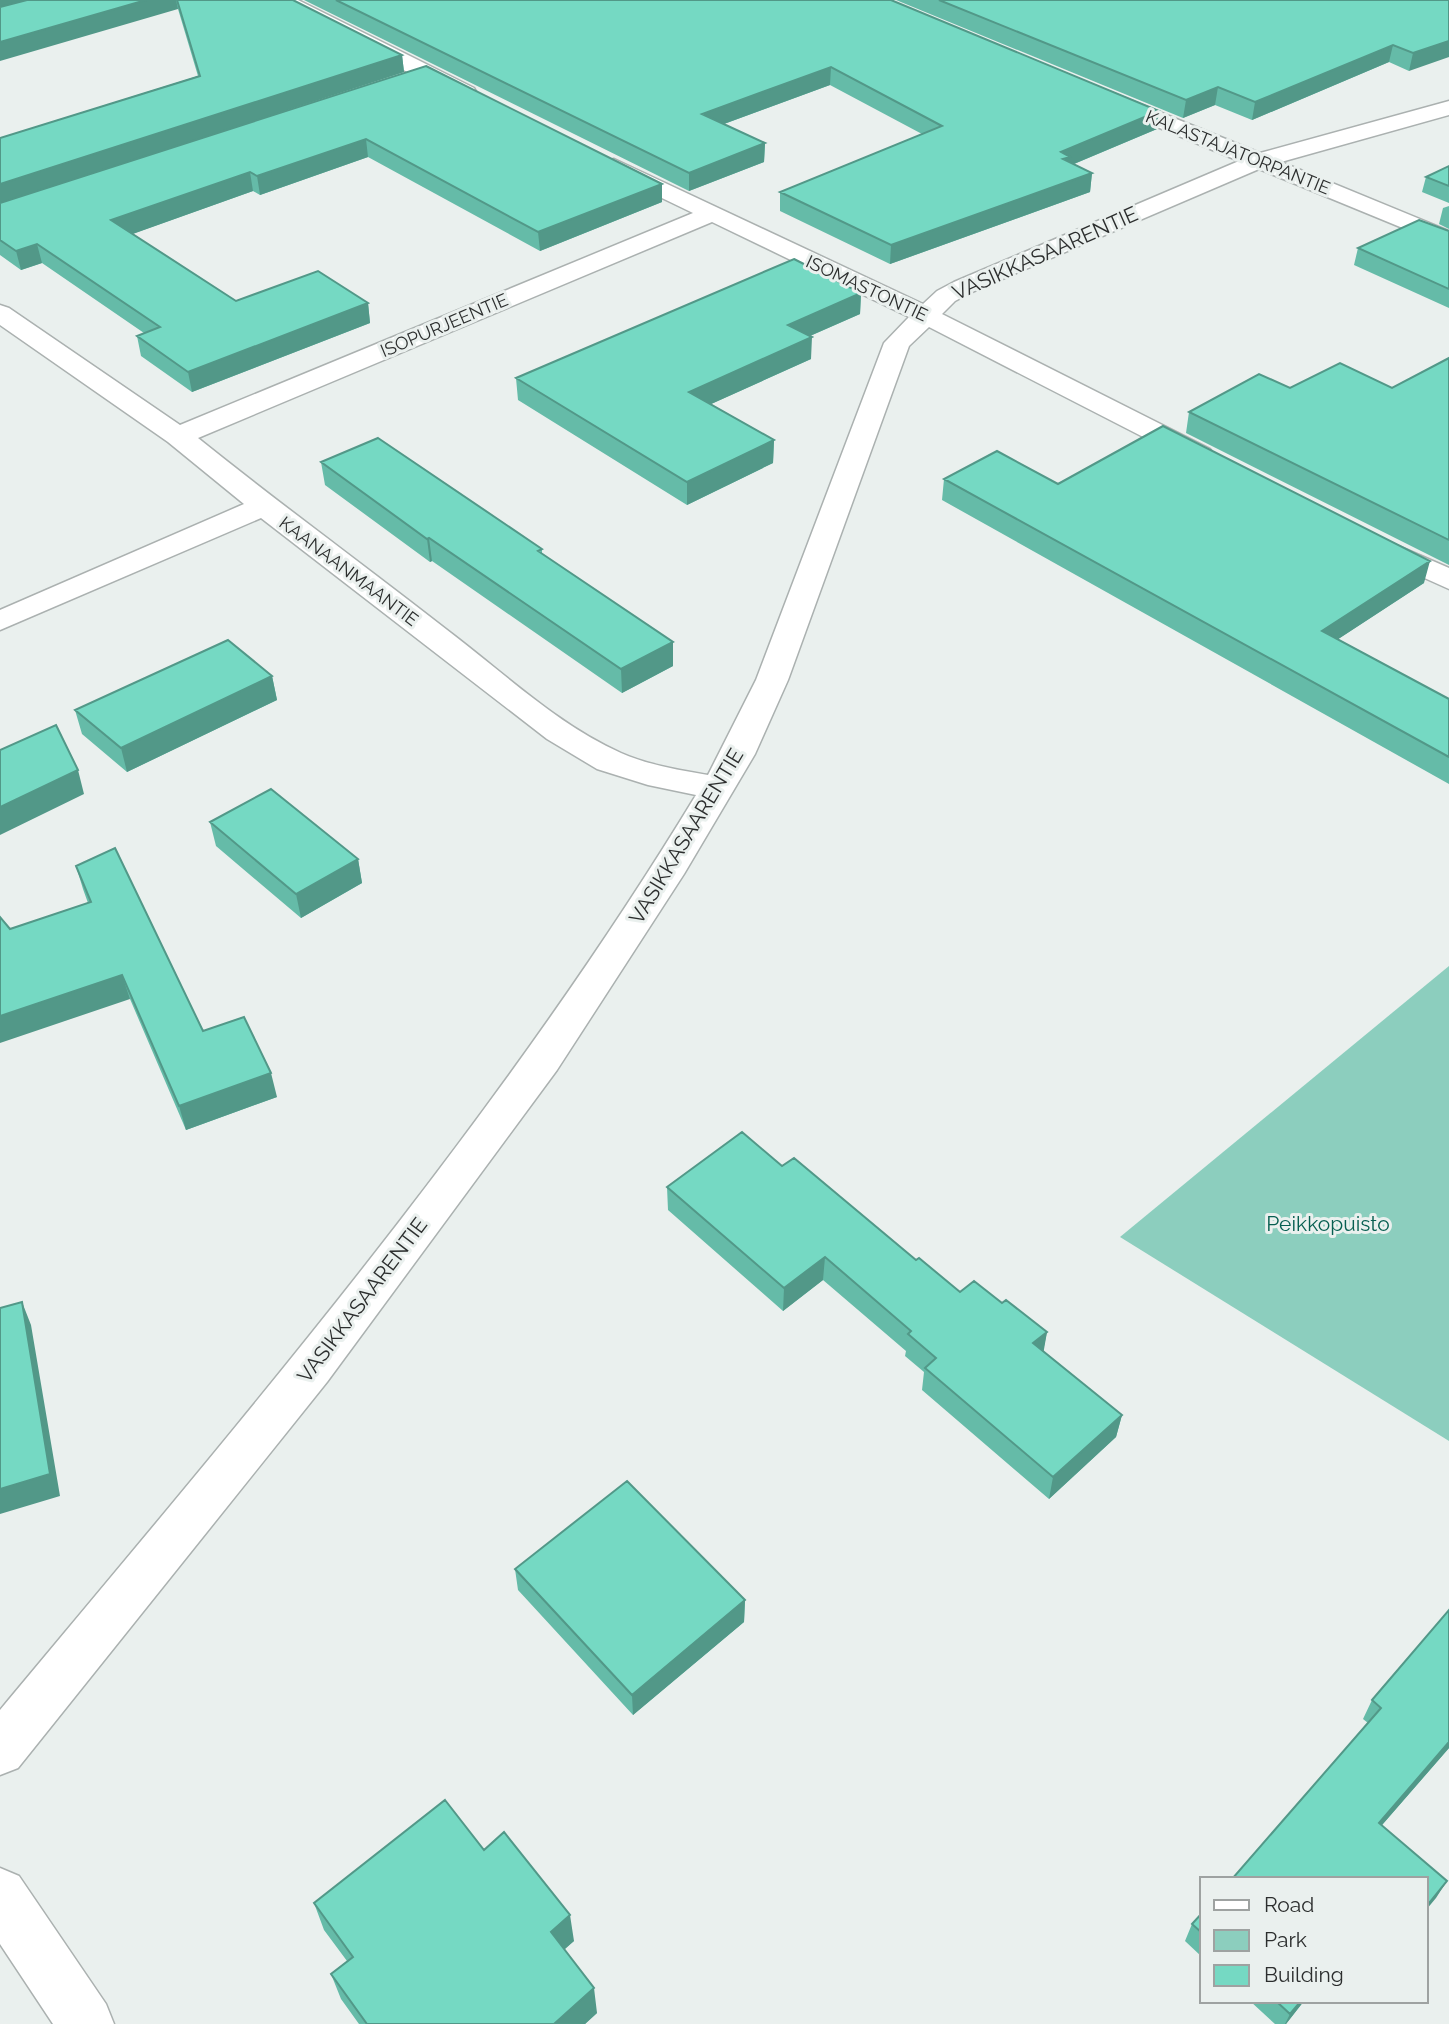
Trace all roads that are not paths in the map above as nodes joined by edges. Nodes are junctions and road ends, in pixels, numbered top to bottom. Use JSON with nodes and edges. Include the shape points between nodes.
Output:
{"nodes":[{"id":1,"x":282,"y":0,"type":"edge"},
{"id":2,"x":429,"y":74,"type":"junction"},
{"id":3,"x":403,"y":83,"type":"edge"},
{"id":4,"x":1089,"y":91,"type":"edge"},
{"id":5,"x":490,"y":105,"type":"edge"},
{"id":6,"x":1449,"y":108,"type":"edge"},
{"id":7,"x":588,"y":153,"type":"edge"},
{"id":8,"x":1258,"y":160,"type":"junction"},
{"id":9,"x":711,"y":214,"type":"junction"},
{"id":10,"x":1449,"y":240,"type":"edge"},
{"id":11,"x":0,"y":313,"type":"edge"},
{"id":12,"x":925,"y":315,"type":"junction"},
{"id":13,"x":177,"y":436,"type":"junction"},
{"id":14,"x":1219,"y":465,"type":"edge"},
{"id":15,"x":264,"y":506,"type":"junction"},
{"id":16,"x":1365,"y":540,"type":"edge"},
{"id":17,"x":1449,"y":580,"type":"edge"},
{"id":18,"x":0,"y":621,"type":"edge"},
{"id":19,"x":718,"y":788,"type":"junction"},
{"id":20,"x":0,"y":1750,"type":"edge"},
{"id":21,"x":0,"y":1895,"type":"edge"},
{"id":22,"x":86,"y":2024,"type":"edge"}],
"edges":[{"from":1,"to":2,"type":"street"},
{"from":2,"to":3,"type":"street"},
{"from":2,"to":5,"type":"street"},
{"from":4,"to":8,"type":"street","name":"KALASTAJATORPANTIE"},
{"from":6,"to":8,"type":"street","name":"VASIKKASAARENTIE"},
{"from":7,"to":9,"type":"street","name":"ISOMASTONTIE"},
{"from":8,"to":10,"type":"street","name":"KALASTAJATORPANTIE"},
{"from":8,"to":12,"type":"street","name":"VASIKKASAARENTIE","via":[[963,286]]},
{"from":9,"to":12,"type":"street","name":"ISOMASTONTIE"},
{"from":9,"to":13,"type":"street","name":"ISOPURJEENTIE"},
{"from":11,"to":13,"type":"street","name":"KAANAANMAANTIE"},
{"from":12,"to":14,"type":"street","name":"ISOMASTONTIE"},
{"from":12,"to":19,"type":"street","name":"VASIKKASAARENTIE","via":[[897,343],[772,680]]},
{"from":13,"to":15,"type":"street","name":"KAANAANMAANTIE"},
{"from":15,"to":18,"type":"street"},
{"from":15,"to":19,"type":"street","name":"KAANAANMAANTIE","via":[[559,732],[609,761]]},
{"from":16,"to":17,"type":"street"},
{"from":19,"to":20,"type":"street","name":"VASIKKASAARENTIE","via":[[543,1060],[311,1369]]},
{"from":21,"to":22,"type":"street"}]}
